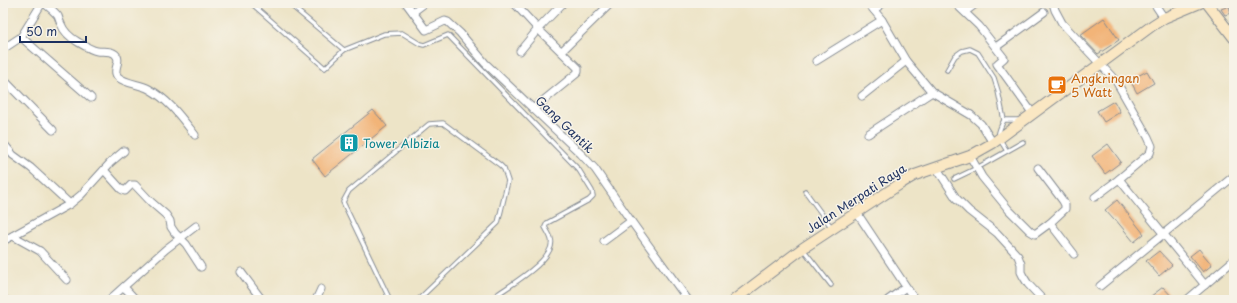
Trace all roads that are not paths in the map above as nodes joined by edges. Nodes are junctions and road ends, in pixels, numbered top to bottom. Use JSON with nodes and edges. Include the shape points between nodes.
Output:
{"nodes":[{"id":1,"x":43,"y":3,"type":"edge"},
{"id":2,"x":251,"y":3,"type":"edge"},
{"id":3,"x":288,"y":3,"type":"edge"},
{"id":4,"x":406,"y":3,"type":"edge"},
{"id":5,"x":425,"y":3,"type":"edge"},
{"id":6,"x":514,"y":3,"type":"edge"},
{"id":7,"x":563,"y":3,"type":"edge"},
{"id":8,"x":610,"y":3,"type":"edge"},
{"id":9,"x":868,"y":3,"type":"edge"},
{"id":10,"x":883,"y":3,"type":"edge"},
{"id":11,"x":955,"y":3,"type":"edge"},
{"id":12,"x":977,"y":3,"type":"edge"},
{"id":13,"x":1053,"y":3,"type":"edge"},
{"id":14,"x":1154,"y":3,"type":"edge"},
{"id":15,"x":1200,"y":3,"type":"edge"},
{"id":16,"x":1207,"y":3,"type":"edge"},
{"id":17,"x":874,"y":10,"type":"junction"},
{"id":18,"x":413,"y":12,"type":"junction"},
{"id":19,"x":966,"y":12,"type":"junction"},
{"id":20,"x":1044,"y":12,"type":"dead end"},
{"id":21,"x":1164,"y":18,"type":"junction"},
{"id":22,"x":882,"y":20,"type":"junction"},
{"id":23,"x":538,"y":29,"type":"junction"},
{"id":24,"x":21,"y":37,"type":"junction"},
{"id":25,"x":1234,"y":38,"type":"edge"},
{"id":26,"x":996,"y":47,"type":"junction"},
{"id":27,"x":3,"y":49,"type":"edge"},
{"id":28,"x":344,"y":50,"type":"junction"},
{"id":29,"x":520,"y":51,"type":"dead end"},
{"id":30,"x":562,"y":51,"type":"junction"},
{"id":31,"x":906,"y":61,"type":"junction"},
{"id":32,"x":816,"y":62,"type":"dead end"},
{"id":33,"x":1101,"y":64,"type":"junction"},
{"id":34,"x":947,"y":70,"type":"dead end"},
{"id":35,"x":3,"y":79,"type":"edge"},
{"id":36,"x":932,"y":92,"type":"junction"},
{"id":37,"x":862,"y":96,"type":"dead end"},
{"id":38,"x":91,"y":98,"type":"dead end"},
{"id":39,"x":533,"y":109,"type":"junction"},
{"id":40,"x":1029,"y":117,"type":"junction"},
{"id":41,"x":1004,"y":120,"type":"junction"},
{"id":42,"x":53,"y":130,"type":"dead end"},
{"id":43,"x":868,"y":134,"type":"dead end"},
{"id":44,"x":195,"y":135,"type":"dead end"},
{"id":45,"x":996,"y":141,"type":"junction"},
{"id":46,"x":1023,"y":142,"type":"dead end"},
{"id":47,"x":3,"y":143,"type":"edge"},
{"id":48,"x":124,"y":151,"type":"dead end"},
{"id":49,"x":1007,"y":151,"type":"junction"},
{"id":50,"x":970,"y":156,"type":"junction"},
{"id":51,"x":936,"y":167,"type":"junction"},
{"id":52,"x":977,"y":168,"type":"junction"},
{"id":53,"x":1038,"y":168,"type":"dead end"},
{"id":54,"x":104,"y":170,"type":"junction"},
{"id":55,"x":1234,"y":176,"type":"edge"},
{"id":56,"x":954,"y":179,"type":"dead end"},
{"id":57,"x":1119,"y":179,"type":"junction"},
{"id":58,"x":805,"y":191,"type":"dead end"},
{"id":59,"x":1094,"y":197,"type":"dead end"},
{"id":60,"x":70,"y":204,"type":"junction"},
{"id":61,"x":857,"y":213,"type":"junction"},
{"id":62,"x":630,"y":221,"type":"junction"},
{"id":63,"x":1050,"y":223,"type":"junction"},
{"id":64,"x":196,"y":226,"type":"dead end"},
{"id":65,"x":833,"y":229,"type":"junction"},
{"id":66,"x":1164,"y":234,"type":"junction"},
{"id":67,"x":12,"y":236,"type":"junction"},
{"id":68,"x":180,"y":239,"type":"junction"},
{"id":69,"x":3,"y":241,"type":"edge"},
{"id":70,"x":604,"y":241,"type":"dead end"},
{"id":71,"x":803,"y":248,"type":"junction"},
{"id":72,"x":1074,"y":254,"type":"dead end"},
{"id":73,"x":1234,"y":260,"type":"edge"},
{"id":74,"x":200,"y":267,"type":"dead end"},
{"id":75,"x":241,"y":272,"type":"dead end"},
{"id":76,"x":67,"y":280,"type":"dead end"},
{"id":77,"x":830,"y":285,"type":"dead end"},
{"id":78,"x":1205,"y":285,"type":"junction"},
{"id":79,"x":124,"y":286,"type":"junction"},
{"id":80,"x":1100,"y":286,"type":"dead end"},
{"id":81,"x":906,"y":287,"type":"junction"},
{"id":82,"x":321,"y":289,"type":"dead end"},
{"id":83,"x":109,"y":300,"type":"edge"},
{"id":84,"x":136,"y":300,"type":"edge"},
{"id":85,"x":262,"y":300,"type":"edge"},
{"id":86,"x":316,"y":300,"type":"edge"},
{"id":87,"x":390,"y":300,"type":"edge"},
{"id":88,"x":418,"y":300,"type":"edge"},
{"id":89,"x":496,"y":300,"type":"edge"},
{"id":90,"x":688,"y":300,"type":"edge"},
{"id":91,"x":734,"y":300,"type":"edge"},
{"id":92,"x":888,"y":300,"type":"edge"},
{"id":93,"x":915,"y":300,"type":"edge"},
{"id":94,"x":1043,"y":300,"type":"edge"},
{"id":95,"x":1187,"y":300,"type":"edge"}],
"edges":[{"from":1,"to":24,"type":"street"},
{"from":1,"to":44,"type":"street","via":[[57,15],[68,34],[78,42],[97,51],[114,53],[118,60],[118,77],[148,88],[162,97]]},
{"from":2,"to":28,"type":"lane","via":[[325,68]]},
{"from":3,"to":28,"type":"lane"},
{"from":4,"to":18,"type":"street","name":"Gang Gantik"},
{"from":5,"to":18,"type":"street"},
{"from":6,"to":23,"type":"street"},
{"from":7,"to":23,"type":"street"},
{"from":8,"to":30,"type":"street"},
{"from":9,"to":17,"type":"street"},
{"from":10,"to":17,"type":"street"},
{"from":11,"to":19,"type":"street"},
{"from":12,"to":19,"type":"street"},
{"from":13,"to":33,"type":"street","via":[[1062,23]]},
{"from":14,"to":21,"type":"street"},
{"from":15,"to":21,"type":"main road","name":"Jalan Merpati Raya"},
{"from":16,"to":25,"type":"main road"},
{"from":17,"to":22,"type":"street"},
{"from":18,"to":39,"type":"street","name":"Gang Gantik","via":[[426,30],[448,22]]},
{"from":19,"to":26,"type":"street"},
{"from":20,"to":26,"type":"street"},
{"from":21,"to":33,"type":"main road","name":"Jalan Merpati Raya"},
{"from":22,"to":31,"type":"street"},
{"from":22,"to":32,"type":"street"},
{"from":23,"to":29,"type":"street"},
{"from":23,"to":30,"type":"street"},
{"from":24,"to":27,"type":"street"},
{"from":24,"to":38,"type":"street"},
{"from":26,"to":40,"type":"street","via":[[1004,58],[997,64]]},
{"from":28,"to":89,"type":"lane","via":[[384,34],[402,33],[420,44],[448,35],[579,170],[592,190],[593,196],[589,200],[547,223],[545,227],[551,239],[551,249],[539,263],[498,294]]},
{"from":30,"to":39,"type":"street","via":[[578,68],[578,72]]},
{"from":31,"to":36,"type":"street"},
{"from":31,"to":37,"type":"street"},
{"from":33,"to":40,"type":"main road","name":"Jalan Merpati Raya"},
{"from":33,"to":57,"type":"street","via":[[1116,81],[1152,146],[1150,153]]},
{"from":34,"to":41,"type":"lane","via":[[955,56],[962,51],[970,49],[978,53],[994,78]]},
{"from":35,"to":42,"type":"street"},
{"from":36,"to":43,"type":"street"},
{"from":36,"to":45,"type":"street","via":[[971,115]]},
{"from":39,"to":62,"type":"street","name":"Gang Gantik","via":[[595,169]]},
{"from":40,"to":41,"type":"lane"},
{"from":40,"to":45,"type":"main road","name":"Jalan Merpati Raya"},
{"from":41,"to":45,"type":"lane"},
{"from":45,"to":49,"type":"lane"},
{"from":45,"to":50,"type":"main road","name":"Jalan Merpati Raya"},
{"from":46,"to":49,"type":"lane"},
{"from":47,"to":60,"type":"street","via":[[13,155]]},
{"from":48,"to":54,"type":"street"},
{"from":49,"to":52,"type":"lane"},
{"from":50,"to":51,"type":"main road","name":"Jalan Merpati Raya"},
{"from":50,"to":52,"type":"street"},
{"from":51,"to":61,"type":"main road","name":"Jalan Merpati Raya","via":[[915,175]]},
{"from":51,"to":94,"type":"street","via":[[956,198],[997,233],[1018,256],[1023,276]]},
{"from":52,"to":56,"type":"lane"},
{"from":52,"to":63,"type":"street","via":[[1009,210],[1030,231],[1035,234]]},
{"from":53,"to":63,"type":"street","via":[[1065,205],[1065,209]]},
{"from":54,"to":60,"type":"street","via":[[82,195]]},
{"from":54,"to":68,"type":"street","via":[[124,191],[135,185],[166,215]]},
{"from":55,"to":66,"type":"street"},
{"from":57,"to":59,"type":"street"},
{"from":57,"to":66,"type":"street"},
{"from":58,"to":65,"type":"lane"},
{"from":60,"to":67,"type":"street"},
{"from":61,"to":65,"type":"main road","name":"Jalan Merpati Raya"},
{"from":61,"to":81,"type":"street"},
{"from":62,"to":70,"type":"street"},
{"from":62,"to":90,"type":"street","name":"Gang Gantik"},
{"from":63,"to":72,"type":"street"},
{"from":64,"to":68,"type":"street"},
{"from":65,"to":71,"type":"main road","name":"Jalan Merpati Raya"},
{"from":66,"to":78,"type":"street"},
{"from":66,"to":80,"type":"street"},
{"from":67,"to":69,"type":"street"},
{"from":67,"to":76,"type":"street","via":[[40,251]]},
{"from":68,"to":74,"type":"street"},
{"from":68,"to":79,"type":"street"},
{"from":71,"to":77,"type":"lane"},
{"from":71,"to":91,"type":"main road","name":"Jalan Merpati Raya"},
{"from":73,"to":78,"type":"street"},
{"from":75,"to":85,"type":"street"},
{"from":78,"to":95,"type":"street"},
{"from":79,"to":83,"type":"street"},
{"from":79,"to":84,"type":"street"},
{"from":81,"to":92,"type":"street"},
{"from":81,"to":93,"type":"street"},
{"from":82,"to":86,"type":"street"},
{"from":87,"to":88,"type":"lane","via":[[343,202],[349,191],[429,124],[443,123],[500,165],[508,181],[498,223]]}]}
